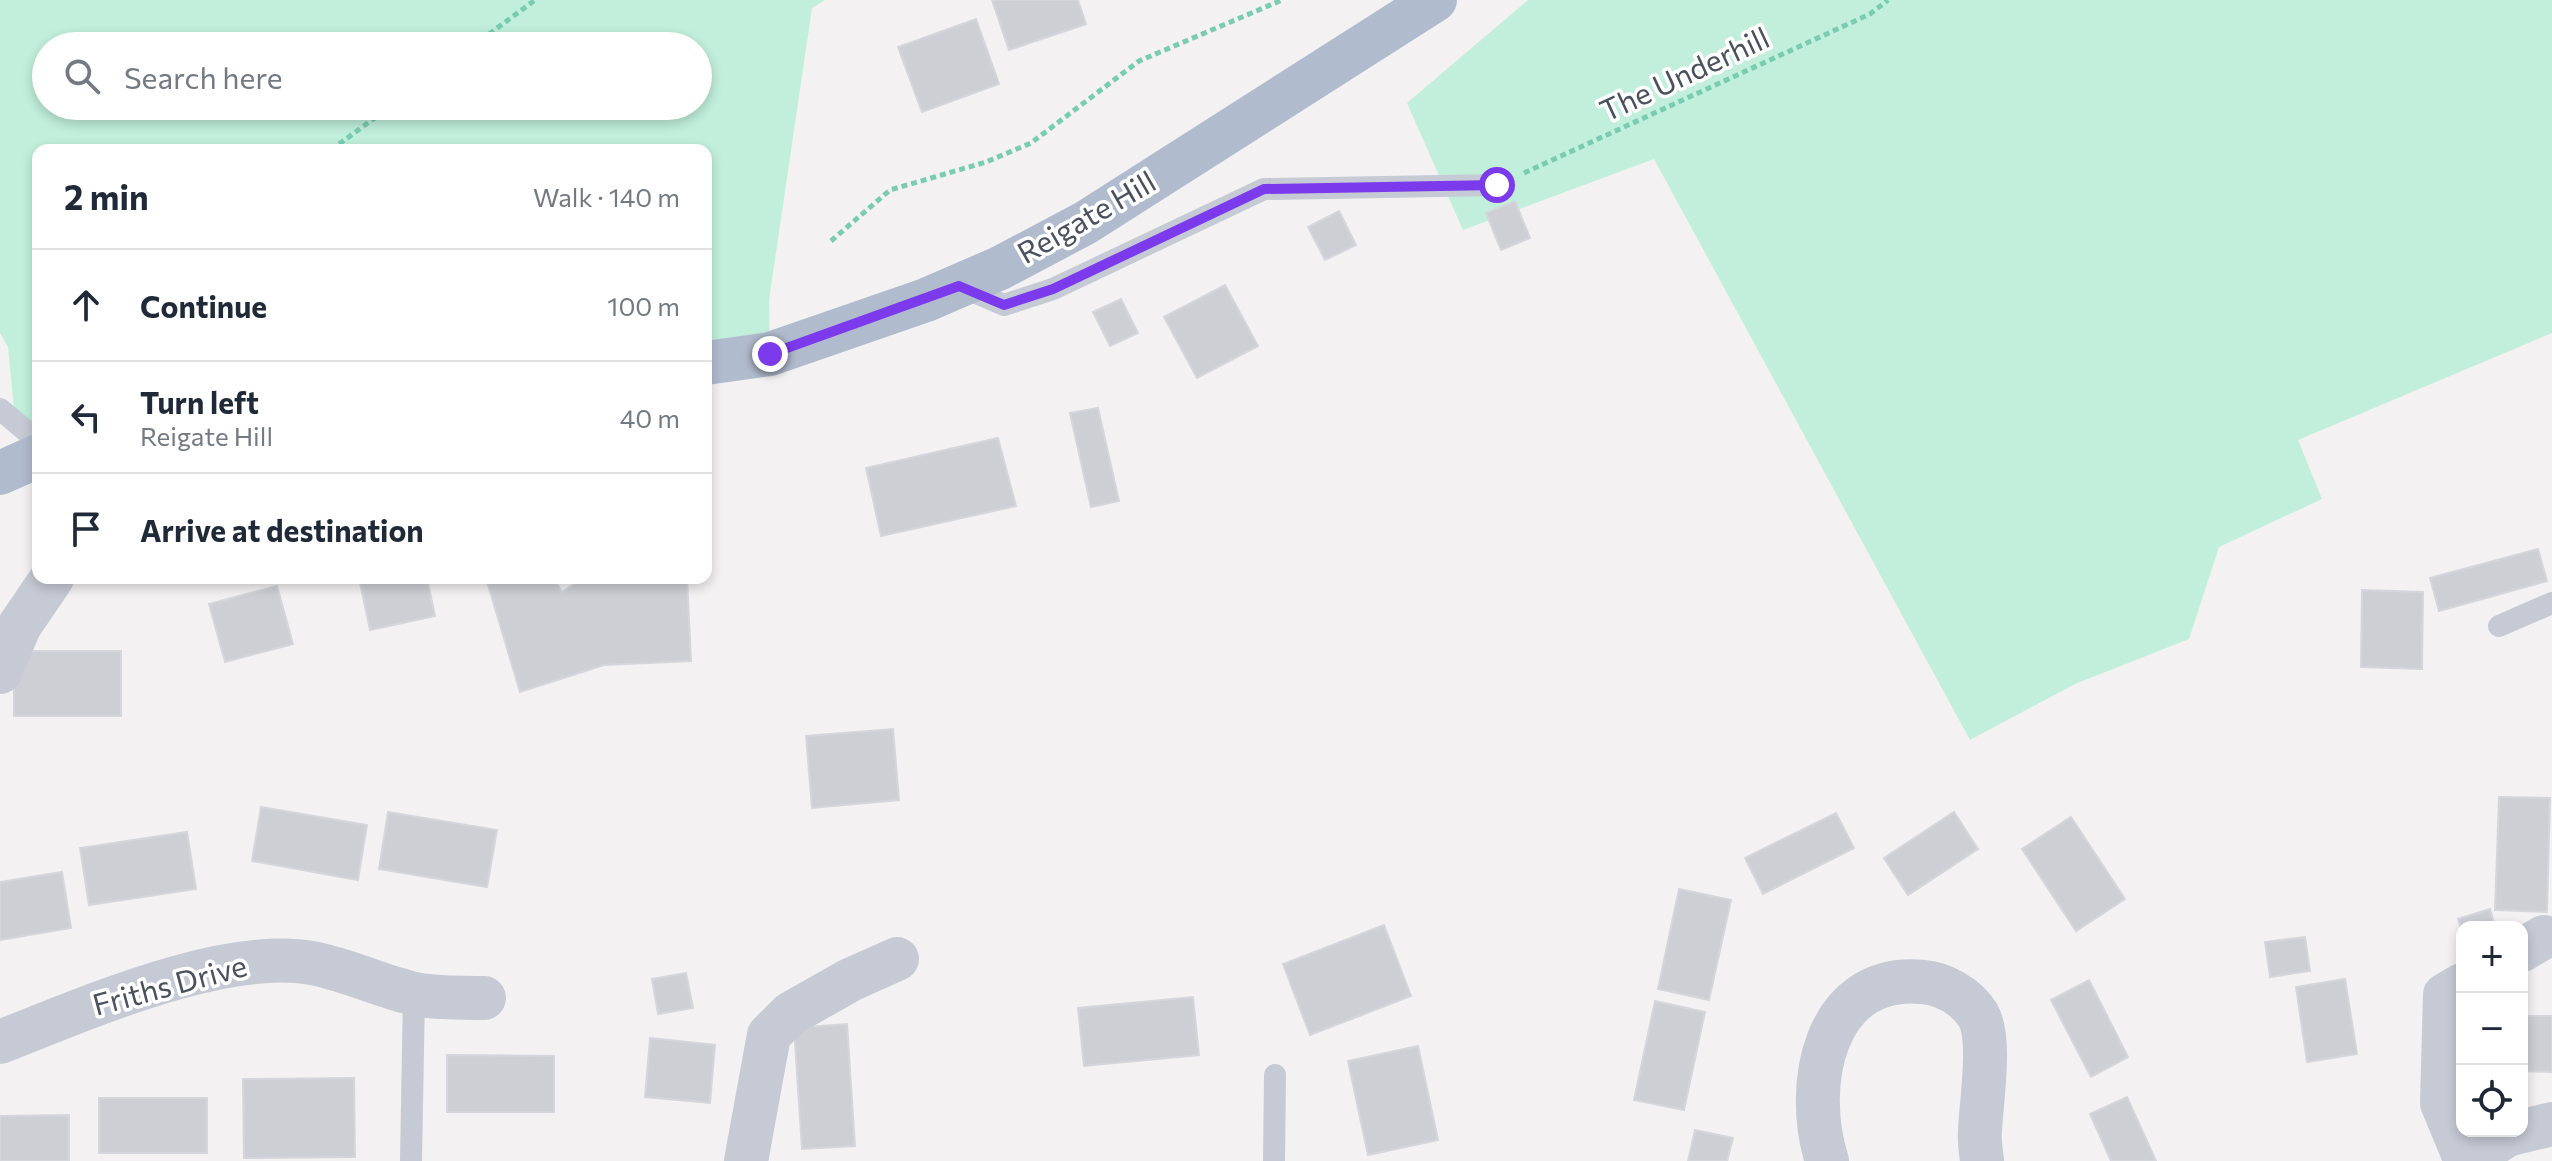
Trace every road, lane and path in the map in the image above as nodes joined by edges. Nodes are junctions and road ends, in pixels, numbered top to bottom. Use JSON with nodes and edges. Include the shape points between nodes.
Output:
{"nodes":[{"id":1,"x":535,"y":0,"type":"edge"},
{"id":2,"x":1282,"y":0,"type":"edge"},
{"id":3,"x":1435,"y":0,"type":"edge"},
{"id":4,"x":1888,"y":0,"type":"edge"},
{"id":5,"x":492,"y":32,"type":"edge"},
{"id":6,"x":372,"y":120,"type":"edge"},
{"id":7,"x":339,"y":144,"type":"edge"},
{"id":8,"x":1497,"y":185,"type":"joint"},
{"id":9,"x":831,"y":241,"type":"dead end"},
{"id":10,"x":959,"y":286,"type":"junction"},
{"id":11,"x":712,"y":362,"type":"edge"},
{"id":12,"x":0,"y":409,"type":"edge"},
{"id":13,"x":32,"y":436,"type":"edge"},
{"id":14,"x":32,"y":459,"type":"edge"},
{"id":15,"x":0,"y":473,"type":"edge"},
{"id":16,"x":48,"y":584,"type":"edge"},
{"id":17,"x":2552,"y":603,"type":"edge"},
{"id":18,"x":2499,"y":626,"type":"dead end"},
{"id":19,"x":0,"y":672,"type":"edge"},
{"id":20,"x":897,"y":959,"type":"dead end"},
{"id":21,"x":2456,"y":989,"type":"edge"},
{"id":22,"x":414,"y":994,"type":"junction"},
{"id":23,"x":484,"y":998,"type":"dead end"},
{"id":24,"x":0,"y":1042,"type":"edge"},
{"id":25,"x":1275,"y":1075,"type":"dead end"},
{"id":26,"x":2552,"y":1124,"type":"edge"},
{"id":27,"x":411,"y":1161,"type":"edge"},
{"id":28,"x":746,"y":1161,"type":"edge"},
{"id":29,"x":1274,"y":1161,"type":"edge"},
{"id":30,"x":1827,"y":1161,"type":"edge"},
{"id":31,"x":1982,"y":1161,"type":"edge"},
{"id":32,"x":2466,"y":1161,"type":"edge"}],
"edges":[{"from":1,"to":5,"type":"path"},
{"from":2,"to":9,"type":"path","via":[[1139,61],[1031,143],[890,190]]},
{"from":3,"to":10,"type":"main road","name":"Reigate Hill","via":[[1085,223]]},
{"from":4,"to":8,"type":"path","name":"The Underhill","via":[[1870,14]]},
{"from":6,"to":7,"type":"path"},
{"from":8,"to":10,"type":"lane","via":[[1264,189],[1053,289],[1004,305]]},
{"from":10,"to":11,"type":"main road","name":"Reigate Hill","via":[[770,354]]},
{"from":12,"to":13,"type":"lane"},
{"from":14,"to":15,"type":"main road"},
{"from":16,"to":19,"type":"street","via":[[20,625]]},
{"from":17,"to":18,"type":"lane"},
{"from":20,"to":28,"type":"street","via":[[790,1014],[769,1035]]},
{"from":21,"to":32,"type":"street","via":[[2445,995],[2442,1103]]},
{"from":22,"to":23,"type":"street","name":"Friths Drive"},
{"from":22,"to":24,"type":"street","name":"Friths Drive","via":[[316,964],[264,961],[213,968],[103,1001]]},
{"from":22,"to":27,"type":"lane"},
{"from":25,"to":29,"type":"lane"},
{"from":26,"to":32,"type":"street","via":[[2507,1135]]},
{"from":30,"to":31,"type":"street","via":[[1816,1112],[1818,1072],[1831,1033],[1849,1006],[1872,988],[1905,980],[1937,983],[1959,995],[1979,1017],[1985,1046]]}]}
